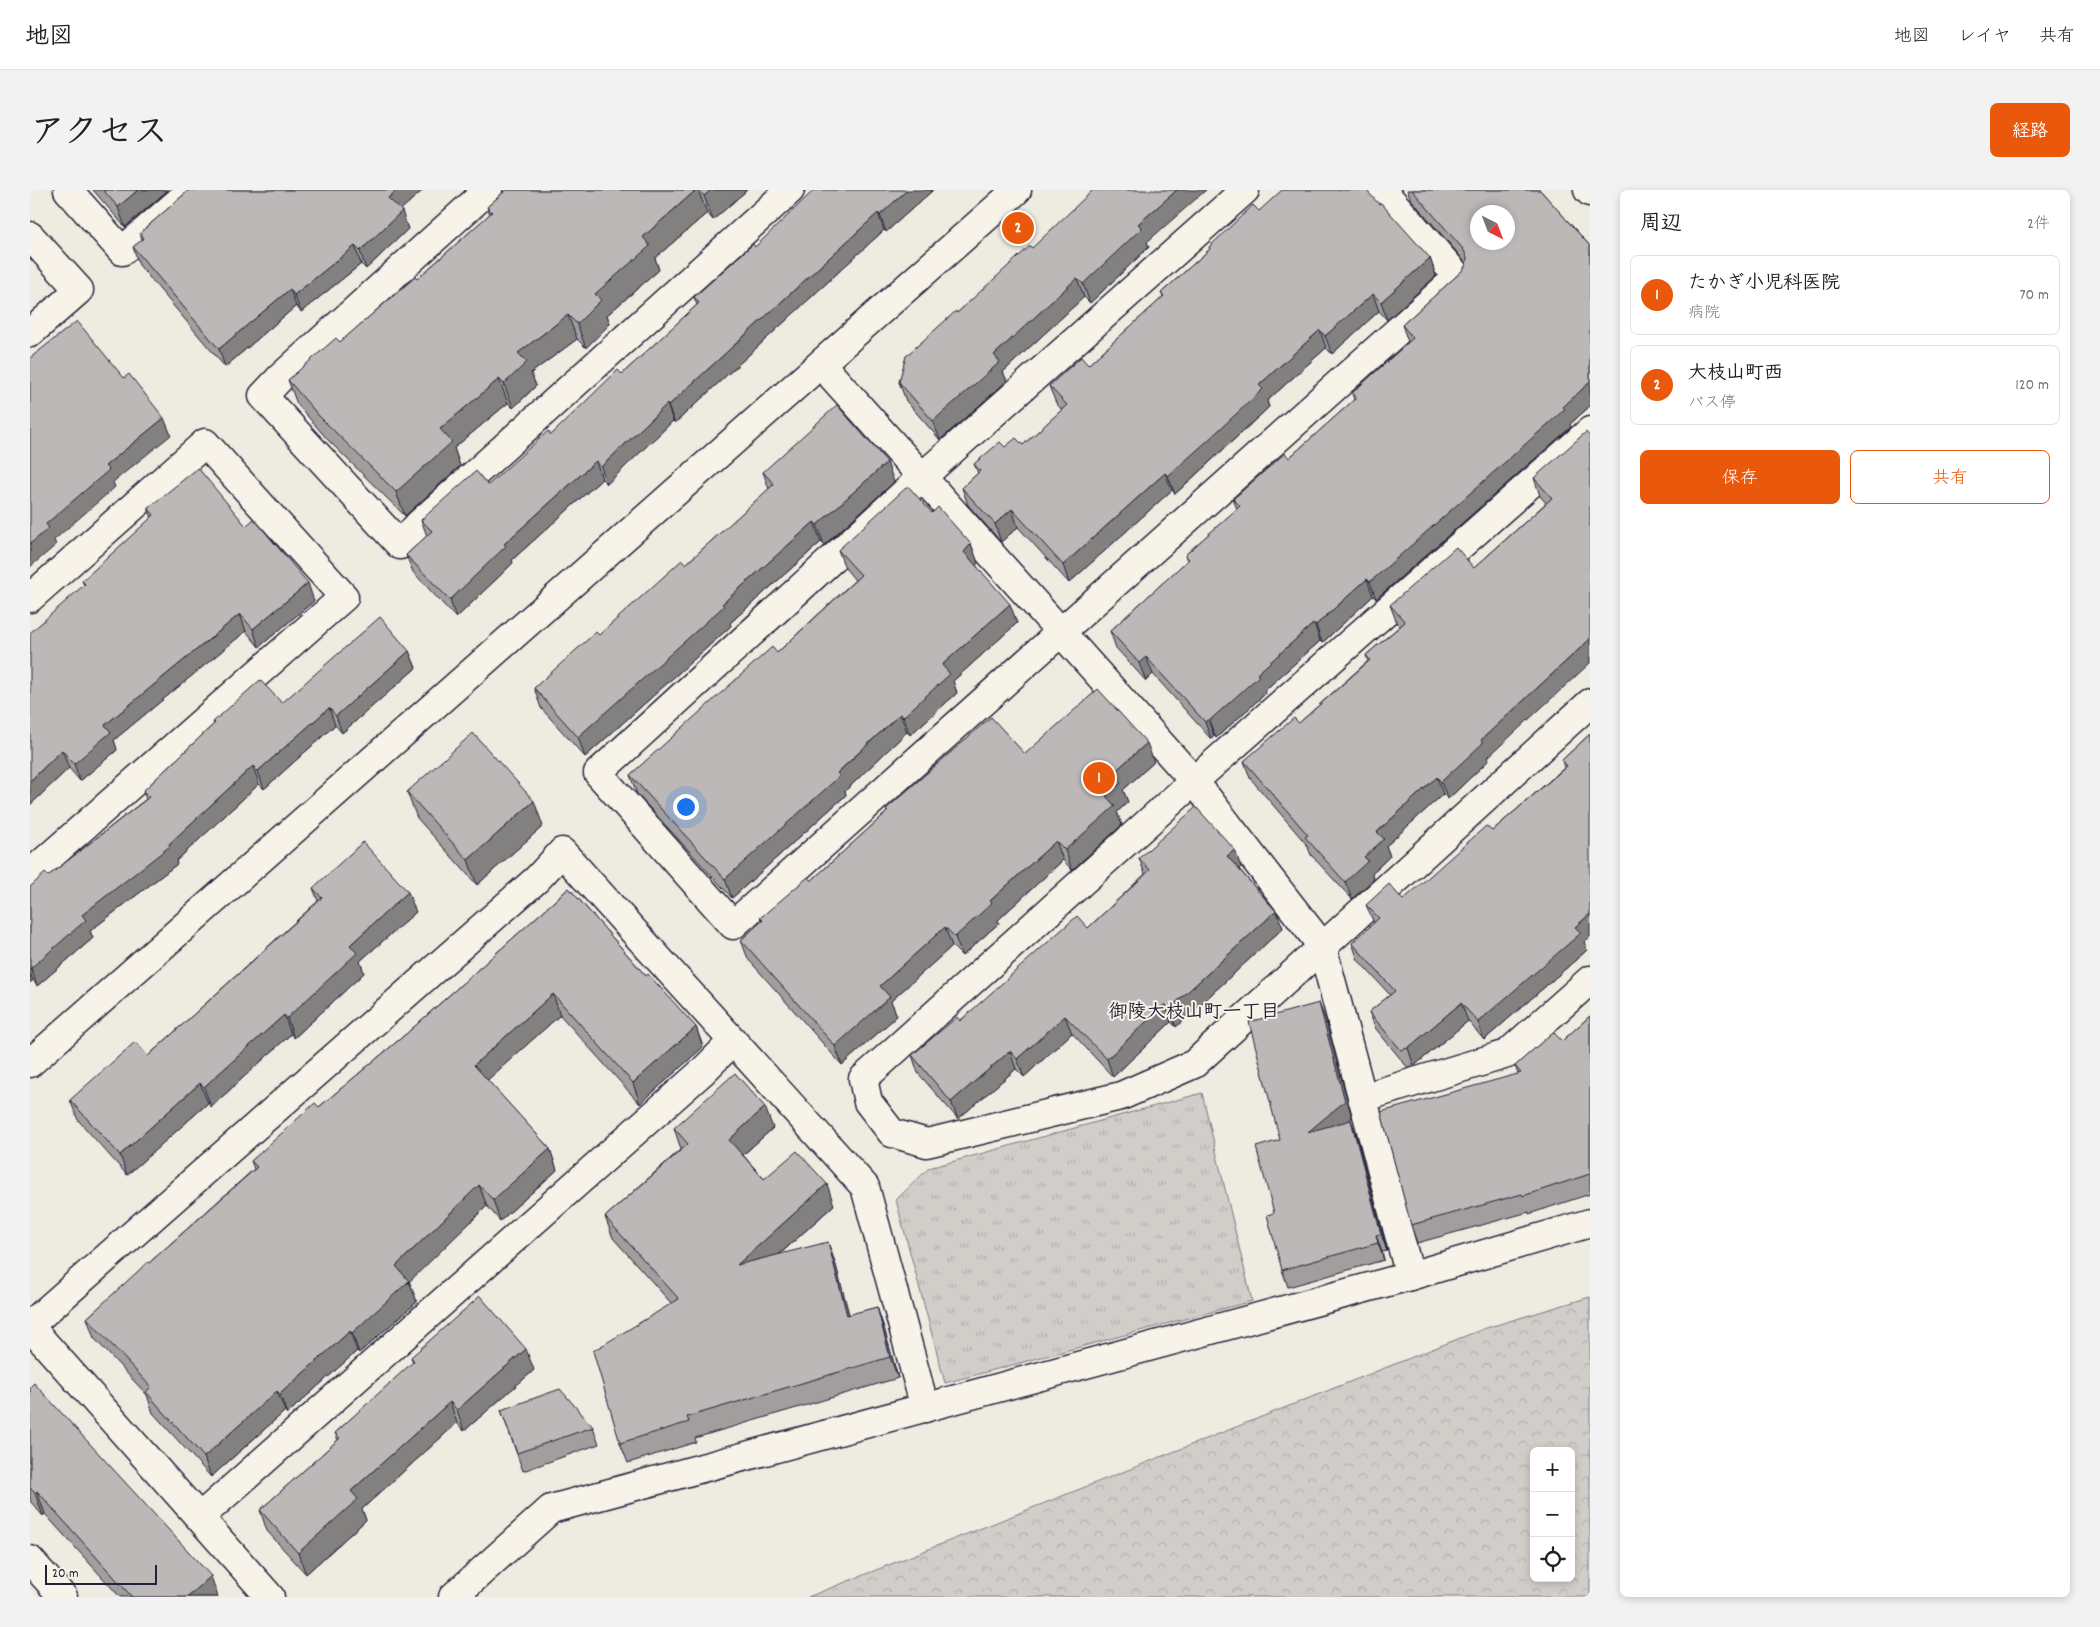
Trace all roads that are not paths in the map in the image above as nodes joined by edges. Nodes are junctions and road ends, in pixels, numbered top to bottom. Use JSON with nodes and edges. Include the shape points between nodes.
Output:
{"nodes":[{"id":1,"x":68,"y":190,"type":"edge"},
{"id":2,"x":192,"y":190,"type":"edge"},
{"id":3,"x":488,"y":190,"type":"edge"},
{"id":4,"x":790,"y":190,"type":"edge"},
{"id":5,"x":1017,"y":190,"type":"edge"},
{"id":6,"x":1245,"y":190,"type":"edge"},
{"id":7,"x":1382,"y":190,"type":"edge"},
{"id":8,"x":30,"y":236,"type":"edge"},
{"id":9,"x":30,"y":333,"type":"edge"},
{"id":10,"x":821,"y":364,"type":"junction"},
{"id":11,"x":1590,"y":431,"type":"edge"},
{"id":12,"x":922,"y":478,"type":"junction"},
{"id":13,"x":30,"y":598,"type":"edge"},
{"id":14,"x":1060,"y":631,"type":"junction"},
{"id":15,"x":1590,"y":703,"type":"edge"},
{"id":16,"x":1194,"y":781,"type":"junction"},
{"id":17,"x":30,"y":874,"type":"edge"},
{"id":18,"x":1322,"y":946,"type":"junction"},
{"id":19,"x":1590,"y":980,"type":"edge"},
{"id":20,"x":733,"y":1041,"type":"junction"},
{"id":21,"x":30,"y":1064,"type":"edge"},
{"id":22,"x":1362,"y":1098,"type":"junction"},
{"id":23,"x":1590,"y":1223,"type":"edge"},
{"id":24,"x":1410,"y":1276,"type":"junction"},
{"id":25,"x":30,"y":1326,"type":"edge"},
{"id":26,"x":925,"y":1408,"type":"junction"},
{"id":27,"x":200,"y":1517,"type":"junction"},
{"id":28,"x":30,"y":1560,"type":"edge"},
{"id":29,"x":63,"y":1597,"type":"edge"},
{"id":30,"x":270,"y":1597,"type":"edge"},
{"id":31,"x":453,"y":1597,"type":"edge"}],
"edges":[{"from":1,"to":2,"type":"street","via":[[122,251]]},
{"from":3,"to":4,"type":"street","via":[[263,396],[400,545],[418,525]]},
{"from":5,"to":10,"type":"street"},
{"from":6,"to":12,"type":"street"},
{"from":7,"to":14,"type":"street","via":[[1458,277]]},
{"from":8,"to":9,"type":"street","via":[[78,290]]},
{"from":10,"to":12,"type":"street"},
{"from":10,"to":21,"type":"street"},
{"from":11,"to":16,"type":"street"},
{"from":12,"to":14,"type":"street"},
{"from":12,"to":14,"type":"street","via":[[598,774],[733,925]]},
{"from":13,"to":17,"type":"street","via":[[205,443],[344,597]]},
{"from":14,"to":16,"type":"street"},
{"from":15,"to":18,"type":"street"},
{"from":16,"to":18,"type":"street"},
{"from":16,"to":18,"type":"street","via":[[863,1079],[868,1102],[892,1133],[927,1143],[1121,1096],[1194,1064]]},
{"from":18,"to":22,"type":"street"},
{"from":19,"to":22,"type":"street","via":[[1507,1054]]},
{"from":20,"to":25,"type":"street","via":[[562,852],[537,879]]},
{"from":20,"to":26,"type":"street","via":[[865,1187]]},
{"from":20,"to":27,"type":"street"},
{"from":22,"to":24,"type":"street"},
{"from":23,"to":24,"type":"street"},
{"from":24,"to":26,"type":"street"},
{"from":25,"to":27,"type":"street"},
{"from":26,"to":31,"type":"street","via":[[551,1509]]},
{"from":27,"to":30,"type":"street"},
{"from":28,"to":29,"type":"street"}]}
